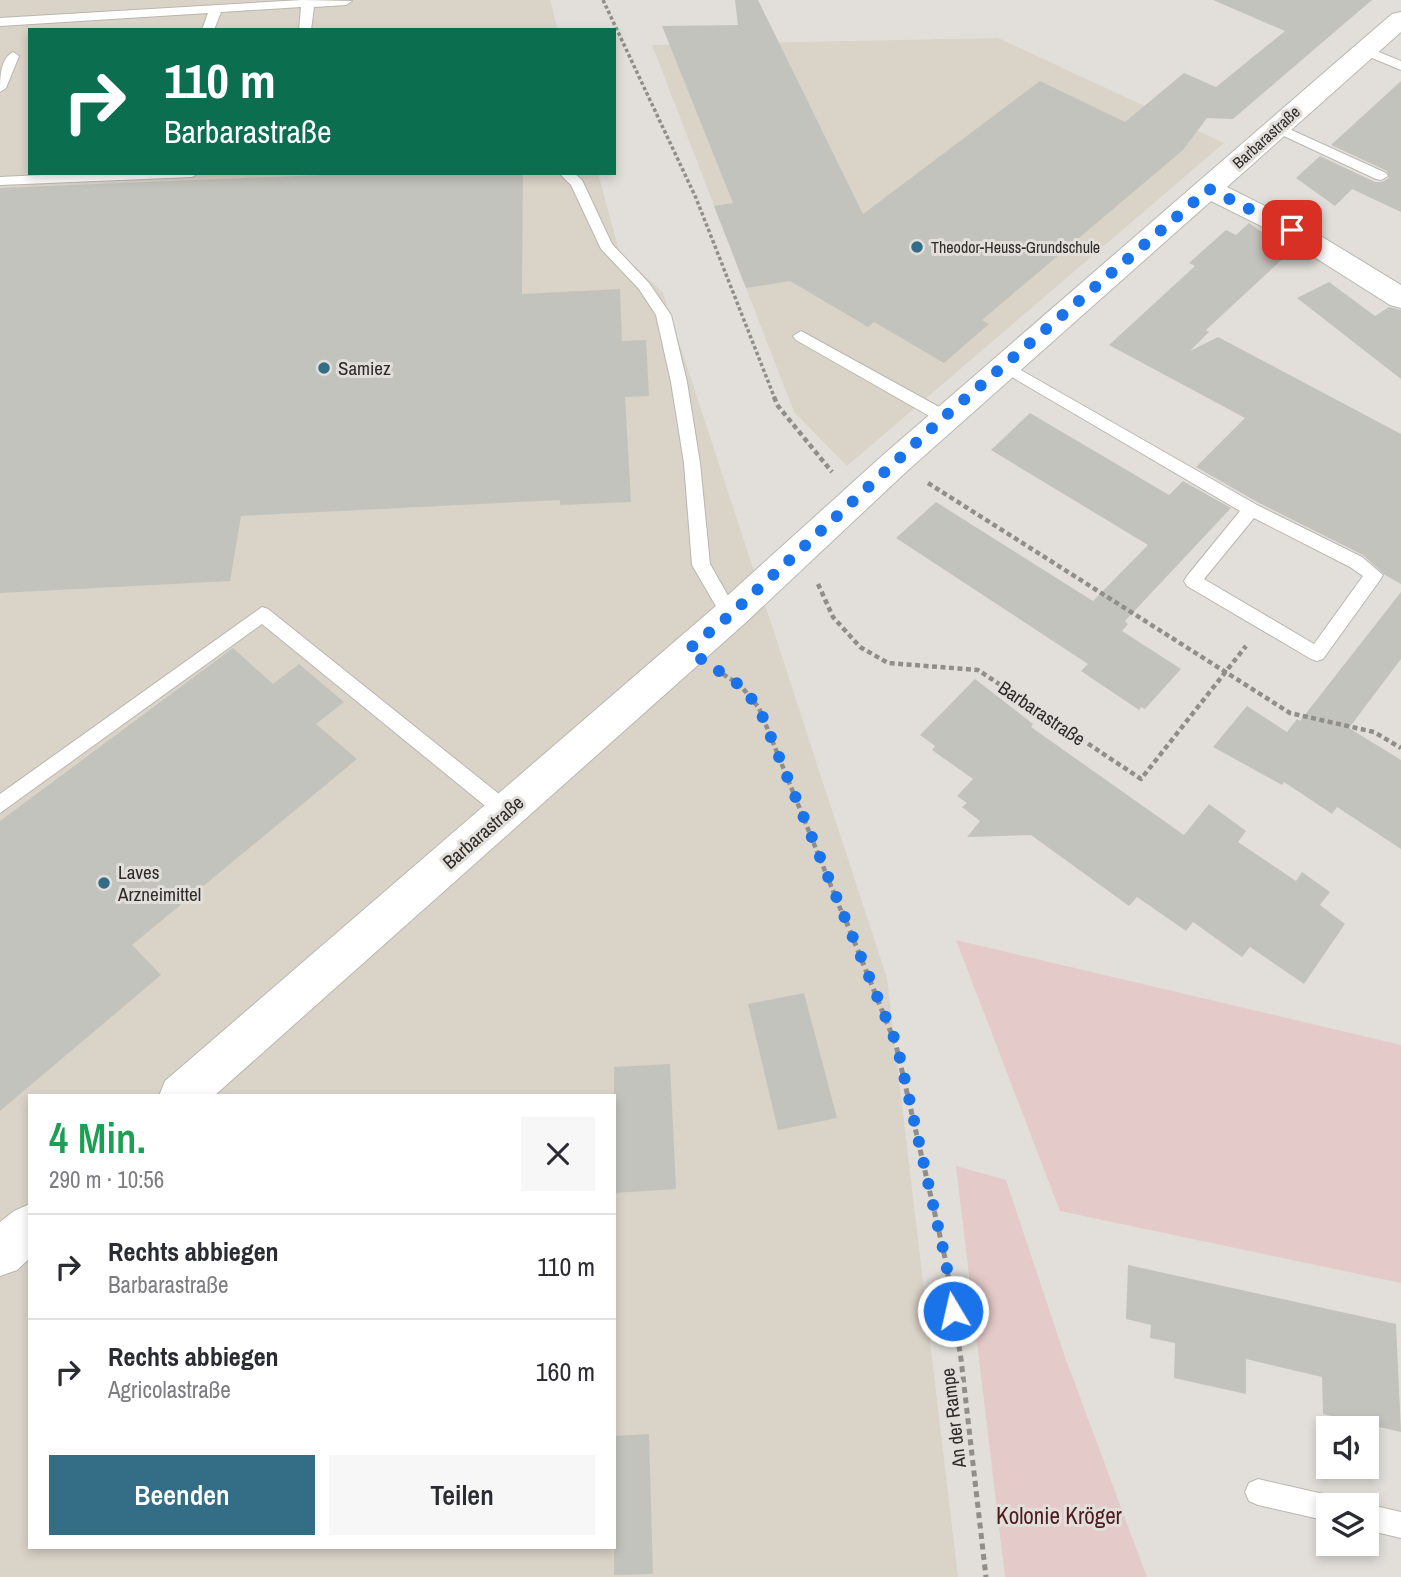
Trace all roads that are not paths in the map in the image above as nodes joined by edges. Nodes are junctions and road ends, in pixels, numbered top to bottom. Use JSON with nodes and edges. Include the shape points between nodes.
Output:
{"nodes":[{"id":1,"x":346,"y":1,"type":"edge"},
{"id":2,"x":309,"y":3,"type":"junction"},
{"id":3,"x":216,"y":9,"type":"junction"},
{"id":4,"x":1401,"y":19,"type":"edge"},
{"id":5,"x":0,"y":22,"type":"edge"},
{"id":6,"x":209,"y":28,"type":"edge"},
{"id":7,"x":305,"y":28,"type":"edge"},
{"id":8,"x":1364,"y":50,"type":"junction"},
{"id":9,"x":13,"y":56,"type":"dead end"},
{"id":10,"x":1401,"y":66,"type":"edge"},
{"id":11,"x":0,"y":88,"type":"edge"},
{"id":12,"x":1276,"y":127,"type":"junction"},
{"id":13,"x":144,"y":175,"type":"edge"},
{"id":14,"x":568,"y":175,"type":"edge"},
{"id":15,"x":1381,"y":176,"type":"dead end"},
{"id":16,"x":0,"y":181,"type":"edge"},
{"id":17,"x":1209,"y":189,"type":"junction"},
{"id":18,"x":1401,"y":298,"type":"edge"},
{"id":19,"x":801,"y":336,"type":"dead end"},
{"id":20,"x":1005,"y":366,"type":"junction"},
{"id":21,"x":944,"y":417,"type":"junction"},
{"id":22,"x":1251,"y":509,"type":"junction"},
{"id":23,"x":730,"y":615,"type":"junction"},
{"id":24,"x":0,"y":805,"type":"edge"},
{"id":25,"x":507,"y":812,"type":"junction"},
{"id":26,"x":183,"y":1094,"type":"edge"},
{"id":27,"x":28,"y":1229,"type":"edge"},
{"id":28,"x":0,"y":1253,"type":"edge"},
{"id":29,"x":1258,"y":1492,"type":"dead end"},
{"id":30,"x":1316,"y":1505,"type":"edge"},
{"id":31,"x":1379,"y":1520,"type":"edge"},
{"id":32,"x":1401,"y":1525,"type":"edge"}],
"edges":[{"from":1,"to":2,"type":"lane"},
{"from":2,"to":3,"type":"lane"},
{"from":2,"to":7,"type":"lane"},
{"from":3,"to":5,"type":"lane"},
{"from":3,"to":6,"type":"lane"},
{"from":4,"to":8,"type":"street","name":"Barbarastraße"},
{"from":8,"to":10,"type":"lane"},
{"from":8,"to":12,"type":"street","name":"Barbarastraße"},
{"from":9,"to":11,"type":"lane"},
{"from":12,"to":15,"type":"lane"},
{"from":12,"to":17,"type":"street","name":"Barbarastraße"},
{"from":13,"to":16,"type":"lane"},
{"from":14,"to":23,"type":"lane","via":[[577,183],[606,246],[644,286],[663,315],[692,463],[701,565]]},
{"from":17,"to":18,"type":"street","via":[[1292,230]]},
{"from":17,"to":20,"type":"street","name":"Barbarastraße"},
{"from":19,"to":21,"type":"lane"},
{"from":20,"to":21,"type":"street","name":"Barbarastraße"},
{"from":20,"to":22,"type":"lane"},
{"from":21,"to":23,"type":"street","name":"Barbarastraße"},
{"from":22,"to":22,"type":"lane","via":[[1374,575],[1317,654],[1193,581]]},
{"from":23,"to":25,"type":"street","name":"Barbarastraße"},
{"from":24,"to":25,"type":"lane","via":[[262,614]]},
{"from":25,"to":26,"type":"street","name":"Barbarastraße"},
{"from":27,"to":28,"type":"street"},
{"from":29,"to":30,"type":"lane"},
{"from":31,"to":32,"type":"lane"}]}
